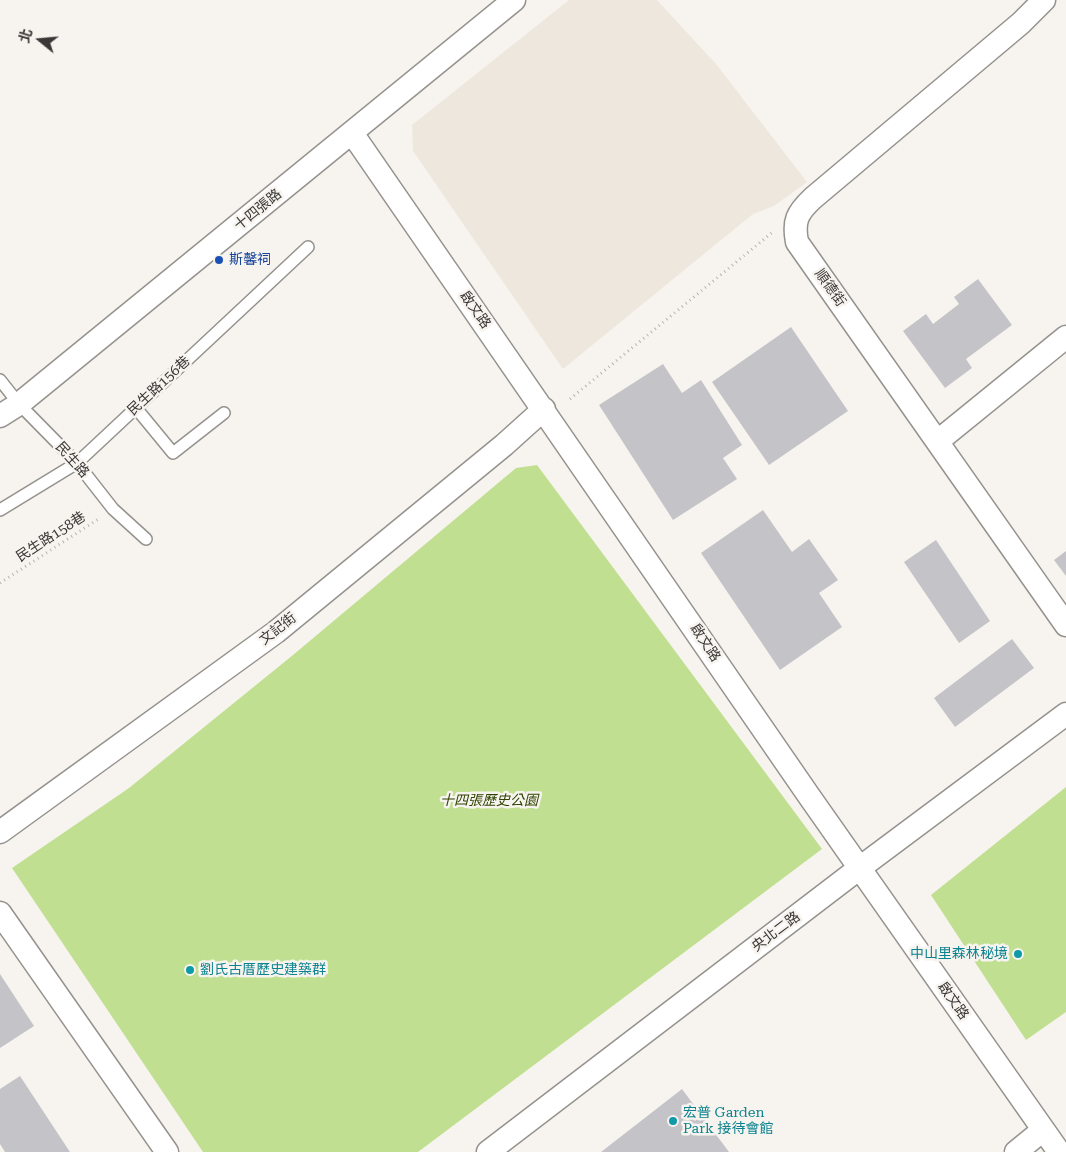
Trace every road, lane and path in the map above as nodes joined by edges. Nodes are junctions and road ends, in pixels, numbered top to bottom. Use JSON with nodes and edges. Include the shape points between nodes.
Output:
{"nodes":[{"id":1,"x":514,"y":0,"type":"edge"},
{"id":2,"x":1044,"y":0,"type":"edge"},
{"id":3,"x":352,"y":134,"type":"junction"},
{"id":4,"x":776,"y":229,"type":"dead end"},
{"id":5,"x":308,"y":247,"type":"dead end"},
{"id":6,"x":1066,"y":337,"type":"edge"},
{"id":7,"x":0,"y":380,"type":"edge"},
{"id":8,"x":570,"y":398,"type":"dead end"},
{"id":9,"x":136,"y":408,"type":"junction"},
{"id":10,"x":544,"y":409,"type":"junction"},
{"id":11,"x":9,"y":410,"type":"edge"},
{"id":12,"x":224,"y":413,"type":"dead end"},
{"id":13,"x":938,"y":442,"type":"junction"},
{"id":14,"x":77,"y":463,"type":"junction"},
{"id":15,"x":0,"y":510,"type":"edge"},
{"id":16,"x":113,"y":510,"type":"junction"},
{"id":17,"x":146,"y":538,"type":"dead end"},
{"id":18,"x":0,"y":583,"type":"edge"},
{"id":19,"x":1066,"y":625,"type":"edge"},
{"id":20,"x":1066,"y":714,"type":"edge"},
{"id":21,"x":0,"y":832,"type":"edge"},
{"id":22,"x":861,"y":867,"type":"junction"},
{"id":23,"x":0,"y":913,"type":"edge"},
{"id":24,"x":1043,"y":1130,"type":"junction"},
{"id":25,"x":167,"y":1152,"type":"edge"},
{"id":26,"x":488,"y":1152,"type":"edge"},
{"id":27,"x":1016,"y":1152,"type":"edge"},
{"id":28,"x":1059,"y":1152,"type":"edge"}],
"edges":[{"from":1,"to":3,"type":"street","name":"十四張路"},
{"from":2,"to":13,"type":"street","name":"順德街","via":[[799,211],[798,242]]},
{"from":3,"to":10,"type":"street","name":"啟文路"},
{"from":3,"to":11,"type":"street","name":"十四張路"},
{"from":4,"to":8,"type":"path"},
{"from":5,"to":9,"type":"lane","name":"民生路156巷"},
{"from":6,"to":13,"type":"street"},
{"from":7,"to":11,"type":"lane","name":"民生路"},
{"from":9,"to":12,"type":"lane","via":[[173,453]]},
{"from":9,"to":14,"type":"lane","name":"民生路156巷"},
{"from":10,"to":21,"type":"street","name":"文記街","via":[[276,632]]},
{"from":10,"to":22,"type":"street","name":"啟文路"},
{"from":11,"to":14,"type":"lane","name":"民生路"},
{"from":13,"to":19,"type":"street","name":"順德街"},
{"from":14,"to":15,"type":"lane","name":"民生路156巷"},
{"from":14,"to":16,"type":"lane","name":"民生路"},
{"from":16,"to":17,"type":"lane","name":"民生路"},
{"from":16,"to":18,"type":"path","name":"民生路158巷"},
{"from":20,"to":22,"type":"street","name":"央北二路"},
{"from":22,"to":24,"type":"street","name":"啟文路"},
{"from":22,"to":26,"type":"street","name":"央北二路"},
{"from":23,"to":25,"type":"street"},
{"from":24,"to":27,"type":"street"},
{"from":24,"to":28,"type":"street","name":"啟文路"}]}
